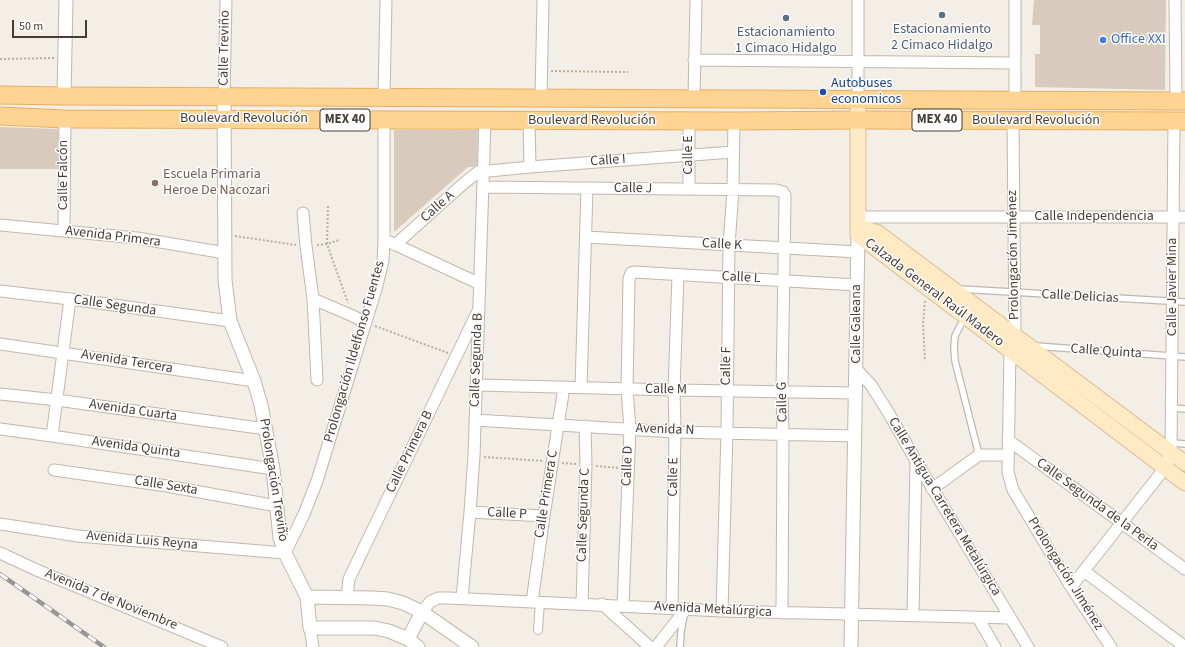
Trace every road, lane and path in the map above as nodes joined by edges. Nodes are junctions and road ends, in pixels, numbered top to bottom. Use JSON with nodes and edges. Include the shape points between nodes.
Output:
{"nodes":[{"id":1,"x":66,"y":0,"type":"edge"},
{"id":2,"x":226,"y":0,"type":"edge"},
{"id":3,"x":386,"y":0,"type":"edge"},
{"id":4,"x":543,"y":0,"type":"edge"},
{"id":5,"x":696,"y":0,"type":"edge"},
{"id":6,"x":858,"y":0,"type":"edge"},
{"id":7,"x":1015,"y":0,"type":"edge"},
{"id":8,"x":1175,"y":0,"type":"edge"},
{"id":9,"x":65,"y":58,"type":"junction"},
{"id":10,"x":0,"y":59,"type":"edge"},
{"id":11,"x":694,"y":60,"type":"junction"},
{"id":12,"x":858,"y":62,"type":"junction"},
{"id":13,"x":1180,"y":62,"type":"edge"},
{"id":14,"x":1015,"y":63,"type":"junction"},
{"id":15,"x":542,"y":71,"type":"junction"},
{"id":16,"x":628,"y":72,"type":"dead end"},
{"id":17,"x":0,"y":95,"type":"edge"},
{"id":18,"x":64,"y":96,"type":"junction"},
{"id":19,"x":224,"y":97,"type":"junction"},
{"id":20,"x":384,"y":97,"type":"junction"},
{"id":21,"x":541,"y":98,"type":"junction"},
{"id":22,"x":694,"y":98,"type":"junction"},
{"id":23,"x":858,"y":99,"type":"junction"},
{"id":24,"x":1015,"y":100,"type":"junction"},
{"id":25,"x":1180,"y":100,"type":"edge"},
{"id":26,"x":0,"y":116,"type":"edge"},
{"id":27,"x":65,"y":119,"type":"junction"},
{"id":28,"x":224,"y":119,"type":"junction"},
{"id":29,"x":384,"y":120,"type":"junction"},
{"id":30,"x":485,"y":120,"type":"junction"},
{"id":31,"x":858,"y":120,"type":"junction"},
{"id":32,"x":530,"y":121,"type":"junction"},
{"id":33,"x":689,"y":121,"type":"junction"},
{"id":34,"x":1013,"y":121,"type":"junction"},
{"id":35,"x":1180,"y":121,"type":"edge"},
{"id":36,"x":734,"y":122,"type":"junction"},
{"id":37,"x":734,"y":152,"type":"junction"},
{"id":38,"x":690,"y":156,"type":"junction"},
{"id":39,"x":530,"y":167,"type":"junction"},
{"id":40,"x":483,"y":172,"type":"junction"},
{"id":41,"x":483,"y":187,"type":"junction"},
{"id":42,"x":587,"y":188,"type":"junction"},
{"id":43,"x":690,"y":189,"type":"junction"},
{"id":44,"x":733,"y":190,"type":"junction"},
{"id":45,"x":783,"y":192,"type":"joint"},
{"id":46,"x":328,"y":206,"type":"dead end"},
{"id":47,"x":303,"y":213,"type":"dead end"},
{"id":48,"x":1014,"y":217,"type":"junction"},
{"id":49,"x":1173,"y":217,"type":"junction"},
{"id":50,"x":1185,"y":217,"type":"edge"},
{"id":51,"x":0,"y":225,"type":"edge"},
{"id":52,"x":858,"y":226,"type":"junction"},
{"id":53,"x":64,"y":231,"type":"junction"},
{"id":54,"x":225,"y":234,"type":"junction"},
{"id":55,"x":586,"y":237,"type":"junction"},
{"id":56,"x":339,"y":240,"type":"dead end"},
{"id":57,"x":384,"y":240,"type":"junction"},
{"id":58,"x":327,"y":244,"type":"junction"},
{"id":59,"x":395,"y":245,"type":"junction"},
{"id":60,"x":729,"y":245,"type":"junction"},
{"id":61,"x":306,"y":246,"type":"junction"},
{"id":62,"x":784,"y":248,"type":"junction"},
{"id":63,"x":858,"y":252,"type":"junction"},
{"id":64,"x":225,"y":253,"type":"junction"},
{"id":65,"x":678,"y":275,"type":"junction"},
{"id":66,"x":728,"y":277,"type":"junction"},
{"id":67,"x":629,"y":279,"type":"joint"},
{"id":68,"x":784,"y":280,"type":"junction"},
{"id":69,"x":480,"y":284,"type":"junction"},
{"id":70,"x":857,"y":285,"type":"junction"},
{"id":71,"x":928,"y":288,"type":"junction"},
{"id":72,"x":952,"y":288,"type":"junction"},
{"id":73,"x":0,"y":291,"type":"edge"},
{"id":74,"x":1015,"y":293,"type":"junction"},
{"id":75,"x":70,"y":299,"type":"junction"},
{"id":76,"x":313,"y":299,"type":"junction"},
{"id":77,"x":1172,"y":302,"type":"junction"},
{"id":78,"x":1185,"y":302,"type":"edge"},
{"id":79,"x":479,"y":309,"type":"junction"},
{"id":80,"x":353,"y":316,"type":"junction"},
{"id":81,"x":966,"y":317,"type":"junction"},
{"id":82,"x":230,"y":322,"type":"junction"},
{"id":83,"x":366,"y":323,"type":"junction"},
{"id":84,"x":1021,"y":341,"type":"junction"},
{"id":85,"x":0,"y":344,"type":"edge"},
{"id":86,"x":1010,"y":351,"type":"junction"},
{"id":87,"x":63,"y":353,"type":"junction"},
{"id":88,"x":456,"y":356,"type":"junction"},
{"id":89,"x":1172,"y":356,"type":"junction"},
{"id":90,"x":1185,"y":357,"type":"edge"},
{"id":91,"x":925,"y":361,"type":"dead end"},
{"id":92,"x":857,"y":370,"type":"junction"},
{"id":93,"x":317,"y":380,"type":"dead end"},
{"id":94,"x":254,"y":381,"type":"junction"},
{"id":95,"x":477,"y":385,"type":"junction"},
{"id":96,"x":564,"y":387,"type":"junction"},
{"id":97,"x":581,"y":387,"type":"junction"},
{"id":98,"x":627,"y":389,"type":"junction"},
{"id":99,"x":674,"y":390,"type":"junction"},
{"id":100,"x":727,"y":390,"type":"junction"},
{"id":101,"x":782,"y":391,"type":"junction"},
{"id":102,"x":856,"y":393,"type":"junction"},
{"id":103,"x":0,"y":394,"type":"edge"},
{"id":104,"x":57,"y":400,"type":"junction"},
{"id":105,"x":1172,"y":408,"type":"junction"},
{"id":106,"x":1185,"y":409,"type":"edge"},
{"id":107,"x":475,"y":420,"type":"junction"},
{"id":108,"x":558,"y":425,"type":"junction"},
{"id":109,"x":585,"y":426,"type":"junction"},
{"id":110,"x":0,"y":429,"type":"edge"},
{"id":111,"x":266,"y":429,"type":"junction"},
{"id":112,"x":630,"y":429,"type":"junction"},
{"id":113,"x":675,"y":432,"type":"junction"},
{"id":114,"x":727,"y":432,"type":"junction"},
{"id":115,"x":783,"y":435,"type":"junction"},
{"id":116,"x":52,"y":436,"type":"junction"},
{"id":117,"x":855,"y":436,"type":"junction"},
{"id":118,"x":1008,"y":440,"type":"junction"},
{"id":119,"x":1185,"y":444,"type":"edge"},
{"id":120,"x":1171,"y":448,"type":"junction"},
{"id":121,"x":979,"y":455,"type":"junction"},
{"id":122,"x":1008,"y":455,"type":"junction"},
{"id":123,"x":916,"y":461,"type":"junction"},
{"id":124,"x":1185,"y":463,"type":"edge"},
{"id":125,"x":273,"y":468,"type":"junction"},
{"id":126,"x":1165,"y":468,"type":"junction"},
{"id":127,"x":54,"y":470,"type":"dead end"},
{"id":128,"x":1185,"y":483,"type":"edge"},
{"id":129,"x":932,"y":489,"type":"junction"},
{"id":130,"x":277,"y":506,"type":"junction"},
{"id":131,"x":470,"y":512,"type":"junction"},
{"id":132,"x":544,"y":516,"type":"junction"},
{"id":133,"x":1122,"y":523,"type":"junction"},
{"id":134,"x":0,"y":524,"type":"edge"},
{"id":135,"x":0,"y":553,"type":"edge"},
{"id":136,"x":285,"y":553,"type":"junction"},
{"id":137,"x":1185,"y":569,"type":"edge"},
{"id":138,"x":1084,"y":571,"type":"junction"},
{"id":139,"x":1072,"y":587,"type":"junction"},
{"id":140,"x":307,"y":597,"type":"junction"},
{"id":141,"x":346,"y":597,"type":"junction"},
{"id":142,"x":462,"y":598,"type":"junction"},
{"id":143,"x":536,"y":602,"type":"junction"},
{"id":144,"x":582,"y":604,"type":"junction"},
{"id":145,"x":602,"y":604,"type":"junction"},
{"id":146,"x":623,"y":605,"type":"junction"},
{"id":147,"x":672,"y":608,"type":"junction"},
{"id":148,"x":686,"y":609,"type":"junction"},
{"id":149,"x":722,"y":611,"type":"junction"},
{"id":150,"x":422,"y":612,"type":"junction"},
{"id":151,"x":782,"y":613,"type":"junction"},
{"id":152,"x":851,"y":614,"type":"junction"},
{"id":153,"x":913,"y":616,"type":"junction"},
{"id":154,"x":978,"y":618,"type":"junction"},
{"id":155,"x":1010,"y":618,"type":"junction"},
{"id":156,"x":310,"y":628,"type":"junction"},
{"id":157,"x":538,"y":630,"type":"dead end"},
{"id":158,"x":413,"y":643,"type":"edge"},
{"id":159,"x":222,"y":647,"type":"edge"},
{"id":160,"x":312,"y":647,"type":"edge"},
{"id":161,"x":472,"y":647,"type":"edge"},
{"id":162,"x":650,"y":647,"type":"edge"},
{"id":163,"x":656,"y":647,"type":"edge"},
{"id":164,"x":680,"y":647,"type":"edge"},
{"id":165,"x":851,"y":647,"type":"edge"},
{"id":166,"x":995,"y":647,"type":"edge"},
{"id":167,"x":1028,"y":647,"type":"edge"},
{"id":168,"x":1112,"y":647,"type":"edge"},
{"id":169,"x":1185,"y":647,"type":"edge"}],
"edges":[{"from":1,"to":9,"type":"street"},
{"from":2,"to":19,"type":"street","name":"Calle Treviño"},
{"from":3,"to":20,"type":"street"},
{"from":4,"to":15,"type":"street"},
{"from":5,"to":11,"type":"street"},
{"from":6,"to":12,"type":"street","name":"Calle Galeana"},
{"from":7,"to":14,"type":"street"},
{"from":8,"to":13,"type":"street"},
{"from":9,"to":10,"type":"path"},
{"from":9,"to":18,"type":"street"},
{"from":11,"to":12,"type":"street"},
{"from":11,"to":22,"type":"street"},
{"from":12,"to":14,"type":"street"},
{"from":12,"to":23,"type":"street","name":"Calle Galeana"},
{"from":13,"to":25,"type":"street"},
{"from":14,"to":24,"type":"street"},
{"from":15,"to":16,"type":"path"},
{"from":15,"to":21,"type":"street"},
{"from":17,"to":18,"type":"main road","number":"MEX 40"},
{"from":18,"to":19,"type":"main road","number":"MEX 40"},
{"from":19,"to":20,"type":"main road","number":"MEX 40"},
{"from":19,"to":28,"type":"street","name":"Prolongación Treviño"},
{"from":20,"to":21,"type":"main road","number":"MEX 40"},
{"from":21,"to":22,"type":"main road","number":"MEX 40"},
{"from":22,"to":23,"type":"main road","number":"MEX 40"},
{"from":23,"to":24,"type":"main road","number":"MEX 40"},
{"from":23,"to":31,"type":"main road","name":"Calle Galeana"},
{"from":24,"to":25,"type":"main road","number":"MEX 40"},
{"from":26,"to":27,"type":"main road","name":"Boulevard Revolución","number":"MEX 40"},
{"from":27,"to":28,"type":"main road","name":"Boulevard Revolución","number":"MEX 40"},
{"from":27,"to":53,"type":"street","name":"Calle Falcón"},
{"from":28,"to":29,"type":"main road","name":"Boulevard Revolución","number":"MEX 40"},
{"from":28,"to":54,"type":"street","name":"Prolongación Treviño"},
{"from":29,"to":30,"type":"main road","name":"Boulevard Revolución","number":"MEX 40"},
{"from":29,"to":57,"type":"street","name":"Prolongación Ildelfonso Fuentes"},
{"from":30,"to":32,"type":"main road","name":"Boulevard Revolución","number":"MEX 40"},
{"from":30,"to":40,"type":"street","name":"Calle Segunda B"},
{"from":31,"to":34,"type":"main road","name":"Boulevard Revolución","number":"MEX 40"},
{"from":31,"to":36,"type":"main road","name":"Boulevard Revolución","number":"MEX 40"},
{"from":31,"to":52,"type":"main road","name":"Calle Galeana"},
{"from":32,"to":33,"type":"main road","name":"Boulevard Revolución","number":"MEX 40"},
{"from":32,"to":39,"type":"street"},
{"from":33,"to":36,"type":"main road","name":"Boulevard Revolución","number":"MEX 40"},
{"from":33,"to":38,"type":"street","name":"Calle E"},
{"from":34,"to":35,"type":"main road","name":"Boulevard Revolución","number":"MEX 40"},
{"from":34,"to":48,"type":"street","name":"Prolongación Jiménez"},
{"from":35,"to":49,"type":"street","name":"Calle Javier Mina"},
{"from":36,"to":37,"type":"street","name":"Calle F"},
{"from":37,"to":38,"type":"street","name":"Calle I"},
{"from":37,"to":44,"type":"street","name":"Calle F"},
{"from":38,"to":39,"type":"street","name":"Calle I"},
{"from":38,"to":43,"type":"street","name":"Calle E"},
{"from":39,"to":40,"type":"street","name":"Calle I"},
{"from":40,"to":41,"type":"street","name":"Calle Segunda B"},
{"from":40,"to":59,"type":"street","name":"Calle A","via":[[478,172],[463,184]]},
{"from":41,"to":42,"type":"street","name":"Calle J"},
{"from":41,"to":69,"type":"street","name":"Calle Segunda B"},
{"from":42,"to":43,"type":"street","name":"Calle J"},
{"from":42,"to":55,"type":"street"},
{"from":43,"to":44,"type":"street","name":"Calle J"},
{"from":44,"to":45,"type":"street","name":"Calle J"},
{"from":44,"to":60,"type":"street","name":"Calle F"},
{"from":45,"to":62,"type":"street","name":"Calle G"},
{"from":46,"to":58,"type":"path"},
{"from":47,"to":61,"type":"street"},
{"from":48,"to":49,"type":"street","name":"Calle Independencia"},
{"from":48,"to":52,"type":"street","name":"Calle Independencia"},
{"from":48,"to":74,"type":"street","name":"Prolongación Jiménez"},
{"from":49,"to":50,"type":"street","name":"Calle Independencia"},
{"from":49,"to":77,"type":"street","name":"Calle Javier Mina"},
{"from":51,"to":53,"type":"street","name":"Avenida Primera"},
{"from":52,"to":63,"type":"street","name":"Calle Galeana"},
{"from":52,"to":71,"type":"main road","name":"Calzada General Raúl Madero"},
{"from":52,"to":72,"type":"main road","name":"Calzada General Raúl Madero","via":[[878,233]]},
{"from":53,"to":64,"type":"street","name":"Avenida Primera","via":[[137,238]]},
{"from":54,"to":61,"type":"path"},
{"from":54,"to":64,"type":"street","name":"Prolongación Treviño"},
{"from":55,"to":60,"type":"street","name":"Calle K"},
{"from":55,"to":97,"type":"street"},
{"from":56,"to":58,"type":"path"},
{"from":57,"to":59,"type":"street"},
{"from":57,"to":83,"type":"street","name":"Prolongación Ildelfonso Fuentes","via":[[383,261]]},
{"from":58,"to":61,"type":"path"},
{"from":58,"to":80,"type":"path"},
{"from":59,"to":69,"type":"street"},
{"from":60,"to":62,"type":"street","name":"Calle K"},
{"from":60,"to":66,"type":"street","name":"Calle F"},
{"from":61,"to":76,"type":"street"},
{"from":62,"to":63,"type":"street","name":"Calle K"},
{"from":62,"to":68,"type":"street","name":"Calle G"},
{"from":63,"to":70,"type":"street","name":"Calle Galeana"},
{"from":64,"to":82,"type":"street","name":"Prolongación Treviño"},
{"from":65,"to":66,"type":"street","name":"Calle L"},
{"from":65,"to":67,"type":"street","name":"Calle L","via":[[634,272]]},
{"from":65,"to":99,"type":"street","name":"Calle E"},
{"from":66,"to":68,"type":"street","name":"Calle L"},
{"from":66,"to":100,"type":"street","name":"Calle F"},
{"from":67,"to":98,"type":"street","name":"Calle D"},
{"from":68,"to":70,"type":"street","name":"Calle L"},
{"from":68,"to":101,"type":"street","name":"Calle G"},
{"from":69,"to":79,"type":"street","name":"Calle Segunda B"},
{"from":70,"to":92,"type":"street","name":"Calle Galeana"},
{"from":71,"to":81,"type":"main road","name":"Calzada General Raúl Madero"},
{"from":71,"to":91,"type":"path","via":[[924,309]]},
{"from":72,"to":74,"type":"lane","name":"Calle Delicias"},
{"from":72,"to":84,"type":"main road","name":"Calzada General Raúl Madero"},
{"from":73,"to":75,"type":"street","name":"Calle Segunda"},
{"from":74,"to":77,"type":"lane","name":"Calle Delicias"},
{"from":74,"to":84,"type":"street","name":"Prolongación Jiménez"},
{"from":75,"to":82,"type":"street","name":"Calle Segunda"},
{"from":75,"to":87,"type":"street"},
{"from":76,"to":80,"type":"street"},
{"from":76,"to":93,"type":"street"},
{"from":77,"to":78,"type":"lane","name":"Calle Delicias"},
{"from":77,"to":89,"type":"street","name":"Calle Javier Mina"},
{"from":79,"to":88,"type":"street","name":"Calle Primera B"},
{"from":79,"to":95,"type":"street","name":"Calle Segunda B"},
{"from":80,"to":83,"type":"street"},
{"from":81,"to":86,"type":"main road","name":"Calzada General Raúl Madero"},
{"from":81,"to":121,"type":"lane","via":[[956,336],[955,361]]},
{"from":82,"to":94,"type":"street","name":"Prolongación Treviño"},
{"from":83,"to":88,"type":"path"},
{"from":83,"to":136,"type":"street","name":"Prolongación Ildelfonso Fuentes","via":[[317,481]]},
{"from":84,"to":86,"type":"street","name":"Prolongación Jiménez"},
{"from":84,"to":89,"type":"lane","name":"Calle Quinta"},
{"from":84,"to":120,"type":"main road","name":"Calzada General Raúl Madero"},
{"from":85,"to":87,"type":"street","name":"Avenida Tercera"},
{"from":86,"to":118,"type":"street","name":"Prolongación Jiménez"},
{"from":86,"to":126,"type":"main road","name":"Calzada General Raúl Madero"},
{"from":87,"to":94,"type":"street","name":"Avenida Tercera"},
{"from":87,"to":104,"type":"street"},
{"from":88,"to":141,"type":"street","name":"Calle Primera B","via":[[349,579]]},
{"from":89,"to":90,"type":"lane","name":"Calle Quinta"},
{"from":89,"to":105,"type":"street","name":"Calle Javier Mina"},
{"from":92,"to":102,"type":"street","name":"Calle Galeana"},
{"from":92,"to":123,"type":"street","name":"Calle Antigua Carretera Metalúrgica","via":[[871,385]]},
{"from":94,"to":111,"type":"street","name":"Prolongación Treviño"},
{"from":95,"to":96,"type":"street","name":"Calle M"},
{"from":95,"to":107,"type":"street","name":"Calle Segunda B"},
{"from":96,"to":97,"type":"street","name":"Calle M"},
{"from":96,"to":108,"type":"street","name":"Calle Primera C"},
{"from":97,"to":98,"type":"street","name":"Calle M"},
{"from":98,"to":99,"type":"street","name":"Calle M"},
{"from":98,"to":112,"type":"street","name":"Calle D"},
{"from":99,"to":100,"type":"street","name":"Calle M"},
{"from":99,"to":113,"type":"street","name":"Calle E"},
{"from":100,"to":101,"type":"street","name":"Calle M"},
{"from":100,"to":114,"type":"street","name":"Calle F"},
{"from":101,"to":102,"type":"street","name":"Calle M"},
{"from":101,"to":115,"type":"street","name":"Calle G"},
{"from":102,"to":117,"type":"street","name":"Calle Galeana"},
{"from":103,"to":104,"type":"street","name":"Avenida Cuarta"},
{"from":104,"to":111,"type":"street","name":"Avenida Cuarta"},
{"from":104,"to":116,"type":"street"},
{"from":105,"to":106,"type":"lane"},
{"from":105,"to":120,"type":"street","name":"Calle Javier Mina"},
{"from":107,"to":108,"type":"street","name":"Avenida N"},
{"from":107,"to":131,"type":"street","name":"Calle Segunda B"},
{"from":108,"to":109,"type":"street","name":"Avenida N"},
{"from":108,"to":132,"type":"street","name":"Calle Primera C"},
{"from":109,"to":112,"type":"street","name":"Avenida N"},
{"from":109,"to":144,"type":"street","name":"Calle Segunda C"},
{"from":110,"to":116,"type":"street","name":"Avenida Quinta"},
{"from":111,"to":125,"type":"street","name":"Prolongación Treviño"},
{"from":112,"to":113,"type":"street","name":"Avenida N"},
{"from":112,"to":146,"type":"street","name":"Calle D"},
{"from":113,"to":114,"type":"street","name":"Avenida N"},
{"from":113,"to":147,"type":"street","name":"Calle E"},
{"from":114,"to":115,"type":"street","name":"Avenida N"},
{"from":114,"to":149,"type":"street","name":"Calle F"},
{"from":115,"to":117,"type":"street","name":"Avenida N"},
{"from":115,"to":151,"type":"street","name":"Calle G"},
{"from":116,"to":125,"type":"street","name":"Avenida Quinta"},
{"from":117,"to":152,"type":"street","name":"Calle Galeana"},
{"from":118,"to":122,"type":"street","name":"Prolongación Jiménez"},
{"from":118,"to":133,"type":"street","name":"Calle Segunda de la Perla"},
{"from":119,"to":120,"type":"lane"},
{"from":120,"to":124,"type":"main road","name":"Calzada General Raúl Madero"},
{"from":120,"to":126,"type":"street"},
{"from":121,"to":122,"type":"street"},
{"from":121,"to":129,"type":"street"},
{"from":122,"to":139,"type":"street","name":"Prolongación Jiménez","via":[[1008,472],[1013,490]]},
{"from":123,"to":129,"type":"street","name":"Calle Antigua Carretera Metalúrgica"},
{"from":123,"to":153,"type":"street"},
{"from":125,"to":130,"type":"street","name":"Prolongación Treviño"},
{"from":126,"to":128,"type":"main road","name":"Calzada General Raúl Madero"},
{"from":126,"to":133,"type":"street"},
{"from":127,"to":130,"type":"street","name":"Calle Sexta","via":[[167,486]]},
{"from":129,"to":155,"type":"street","name":"Calle Antigua Carretera Metalúrgica"},
{"from":130,"to":136,"type":"street","name":"Prolongación Treviño","via":[[280,538]]},
{"from":131,"to":132,"type":"street","name":"Calle P"},
{"from":131,"to":142,"type":"street","name":"Calle Segunda B"},
{"from":132,"to":143,"type":"street","name":"Calle Primera C"},
{"from":133,"to":137,"type":"street","name":"Calle Segunda de la Perla"},
{"from":133,"to":138,"type":"street"},
{"from":134,"to":136,"type":"street","name":"Avenida Luis Reyna","via":[[78,536]]},
{"from":135,"to":159,"type":"street","name":"Avenida 7 de Noviembre"},
{"from":136,"to":140,"type":"street","name":"Prolongación Treviño"},
{"from":138,"to":139,"type":"street"},
{"from":138,"to":169,"type":"street"},
{"from":139,"to":168,"type":"street","name":"Prolongación Jiménez"},
{"from":140,"to":141,"type":"street"},
{"from":140,"to":156,"type":"street","name":"Prolongación Treviño"},
{"from":141,"to":150,"type":"street","via":[[388,599]]},
{"from":142,"to":143,"type":"street","name":"Avenida Metalúrgica"},
{"from":142,"to":150,"type":"street","name":"Avenida Metalúrgica","via":[[438,598],[430,602]]},
{"from":143,"to":144,"type":"street","name":"Avenida Metalúrgica"},
{"from":143,"to":157,"type":"street"},
{"from":144,"to":145,"type":"street","name":"Avenida Metalúrgica"},
{"from":145,"to":146,"type":"street","name":"Avenida Metalúrgica"},
{"from":145,"to":162,"type":"street"},
{"from":146,"to":147,"type":"street","name":"Avenida Metalúrgica"},
{"from":147,"to":148,"type":"street","name":"Avenida Metalúrgica"},
{"from":148,"to":149,"type":"street","name":"Avenida Metalúrgica"},
{"from":148,"to":163,"type":"street"},
{"from":148,"to":164,"type":"lane"},
{"from":149,"to":151,"type":"street","name":"Avenida Metalúrgica"},
{"from":150,"to":158,"type":"street"},
{"from":150,"to":161,"type":"street"},
{"from":151,"to":152,"type":"street","name":"Avenida Metalúrgica"},
{"from":152,"to":153,"type":"street","name":"Avenida Metalúrgica"},
{"from":152,"to":165,"type":"street","name":"Calle Galeana"},
{"from":153,"to":154,"type":"street","name":"Avenida Metalúrgica"},
{"from":154,"to":155,"type":"street","name":"Avenida Metalúrgica"},
{"from":154,"to":166,"type":"street"},
{"from":155,"to":167,"type":"street","name":"Calle Antigua Carretera Metalúrgica"},
{"from":156,"to":158,"type":"street","via":[[374,628],[389,631]]},
{"from":156,"to":160,"type":"street","name":"Prolongación Treviño"}]}
